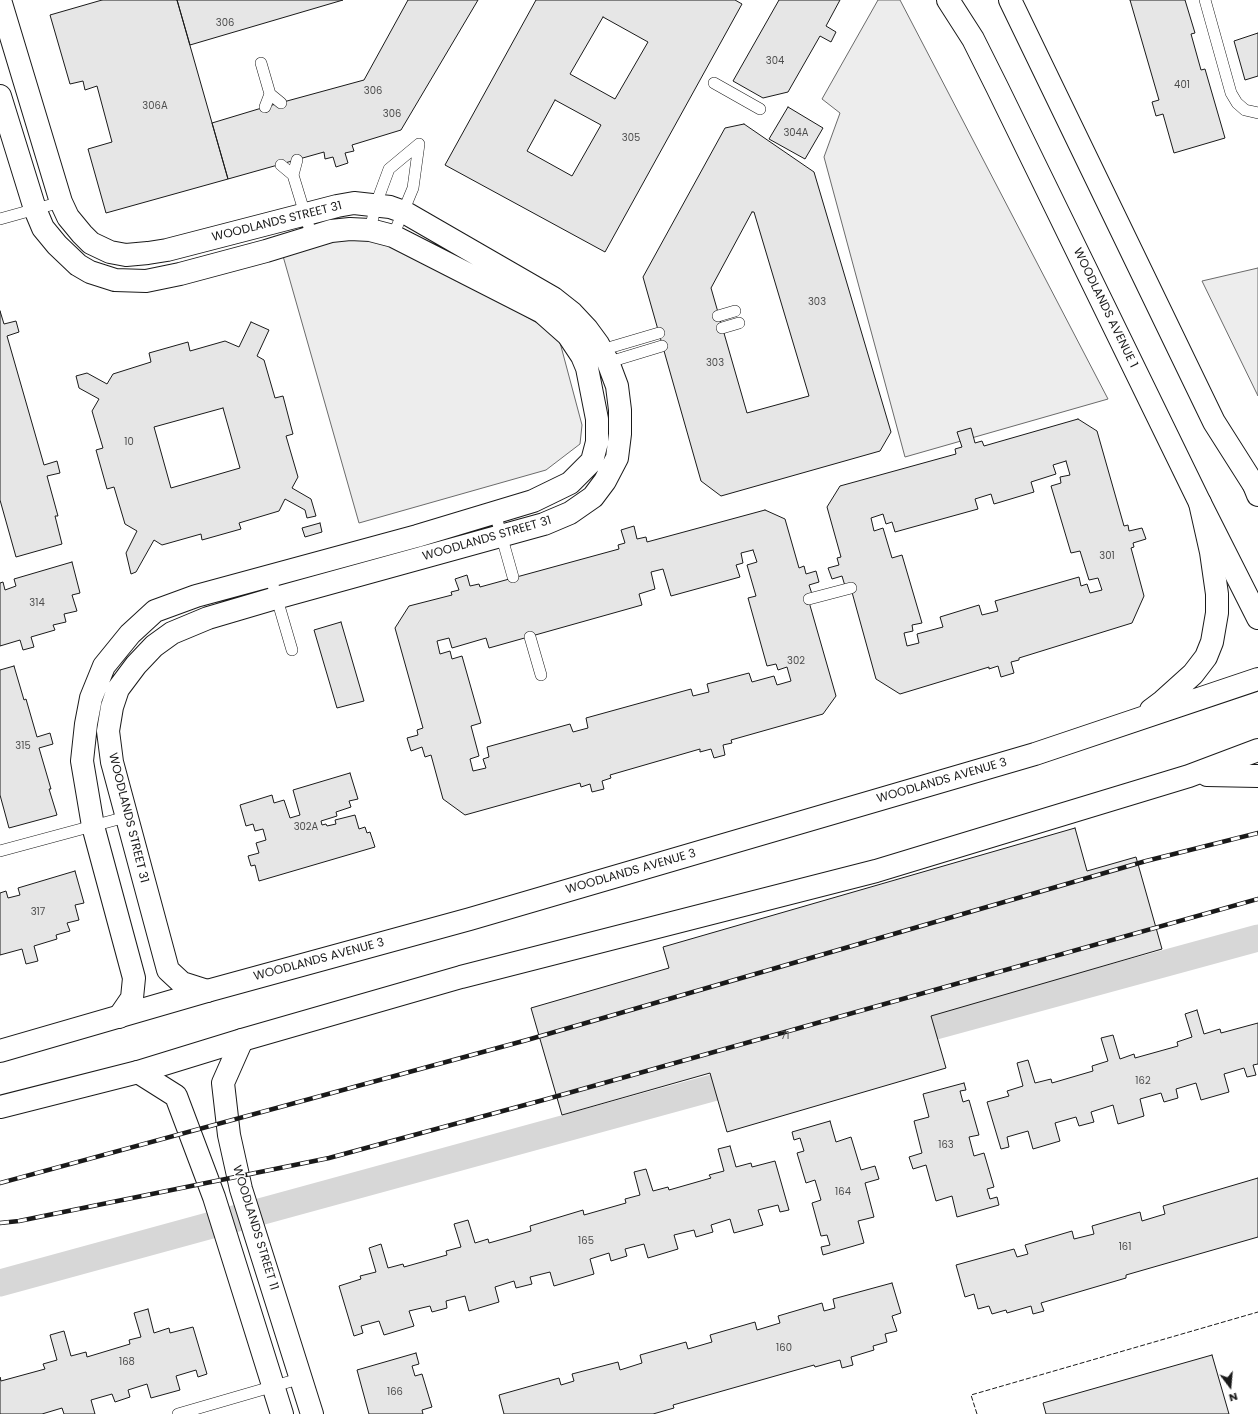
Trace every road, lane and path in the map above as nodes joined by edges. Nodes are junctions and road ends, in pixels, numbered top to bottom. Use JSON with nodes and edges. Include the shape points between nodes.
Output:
{"nodes":[{"id":1,"x":0,"y":0,"type":"edge"},
{"id":2,"x":948,"y":0,"type":"edge"},
{"id":3,"x":1010,"y":0,"type":"edge"},
{"id":4,"x":1205,"y":0,"type":"edge"},
{"id":5,"x":261,"y":63,"type":"dead end"},
{"id":6,"x":714,"y":83,"type":"dead end"},
{"id":7,"x":270,"y":94,"type":"junction"},
{"id":8,"x":0,"y":96,"type":"edge"},
{"id":9,"x":281,"y":103,"type":"dead end"},
{"id":10,"x":265,"y":107,"type":"dead end"},
{"id":11,"x":760,"y":109,"type":"dead end"},
{"id":12,"x":1258,"y":113,"type":"edge"},
{"id":13,"x":297,"y":160,"type":"dead end"},
{"id":14,"x":282,"y":165,"type":"dead end"},
{"id":15,"x":293,"y":175,"type":"junction"},
{"id":16,"x":61,"y":202,"type":"junction"},
{"id":17,"x":376,"y":204,"type":"junction"},
{"id":18,"x":34,"y":209,"type":"junction"},
{"id":19,"x":404,"y":212,"type":"junction"},
{"id":20,"x":305,"y":214,"type":"junction"},
{"id":21,"x":0,"y":219,"type":"edge"},
{"id":22,"x":370,"y":230,"type":"junction"},
{"id":23,"x":393,"y":236,"type":"junction"},
{"id":24,"x":312,"y":237,"type":"junction"},
{"id":25,"x":735,"y":311,"type":"dead end"},
{"id":26,"x":718,"y":316,"type":"dead end"},
{"id":27,"x":739,"y":323,"type":"dead end"},
{"id":28,"x":722,"y":328,"type":"dead end"},
{"id":29,"x":659,"y":333,"type":"dead end"},
{"id":30,"x":662,"y":346,"type":"dead end"},
{"id":31,"x":595,"y":359,"type":"junction"},
{"id":32,"x":1257,"y":490,"type":"edge"},
{"id":33,"x":1200,"y":503,"type":"junction"},
{"id":34,"x":495,"y":513,"type":"junction"},
{"id":35,"x":502,"y":536,"type":"junction"},
{"id":36,"x":270,"y":575,"type":"junction"},
{"id":37,"x":513,"y":577,"type":"dead end"},
{"id":38,"x":851,"y":588,"type":"dead end"},
{"id":39,"x":276,"y":598,"type":"junction"},
{"id":40,"x":809,"y":600,"type":"dead end"},
{"id":41,"x":1258,"y":618,"type":"edge"},
{"id":42,"x":530,"y":637,"type":"dead end"},
{"id":43,"x":292,"y":650,"type":"dead end"},
{"id":44,"x":541,"y":675,"type":"dead end"},
{"id":45,"x":1258,"y":679,"type":"edge"},
{"id":46,"x":1140,"y":718,"type":"junction"},
{"id":47,"x":1258,"y":750,"type":"edge"},
{"id":48,"x":1189,"y":776,"type":"junction"},
{"id":49,"x":1258,"y":776,"type":"edge"},
{"id":50,"x":126,"y":817,"type":"junction"},
{"id":51,"x":93,"y":826,"type":"junction"},
{"id":52,"x":0,"y":851,"type":"edge"},
{"id":53,"x":207,"y":992,"type":"junction"},
{"id":54,"x":119,"y":1017,"type":"junction"},
{"id":55,"x":242,"y":1040,"type":"junction"},
{"id":56,"x":0,"y":1051,"type":"edge"},
{"id":57,"x":138,"y":1072,"type":"junction"},
{"id":58,"x":0,"y":1107,"type":"edge"},
{"id":59,"x":302,"y":1378,"type":"junction"},
{"id":60,"x":273,"y":1386,"type":"junction"},
{"id":61,"x":178,"y":1414,"type":"edge"},
{"id":62,"x":282,"y":1414,"type":"edge"},
{"id":63,"x":312,"y":1414,"type":"edge"}],
"edges":[{"from":1,"to":16,"type":"street","name":"WOODLANDS STREET 31"},
{"from":2,"to":33,"type":"street","name":"WOODLANDS AVENUE 1","via":[[973,39],[997,86]]},
{"from":3,"to":32,"type":"street","via":[[1214,422]]},
{"from":4,"to":12,"type":"lane","via":[[1231,93],[1245,110]]},
{"from":5,"to":7,"type":"lane"},
{"from":6,"to":11,"type":"lane"},
{"from":7,"to":9,"type":"lane"},
{"from":7,"to":10,"type":"lane"},
{"from":8,"to":18,"type":"street","name":"WOODLANDS STREET 31"},
{"from":13,"to":15,"type":"lane"},
{"from":14,"to":15,"type":"lane"},
{"from":15,"to":20,"type":"lane"},
{"from":16,"to":18,"type":"lane"},
{"from":16,"to":20,"type":"street","name":"WOODLANDS STREET 31","via":[[68,217],[91,243],[110,252],[126,255],[168,250]]},
{"from":17,"to":19,"type":"street","name":"WOODLANDS STREET 31"},
{"from":17,"to":19,"type":"lane","via":[[389,169],[419,144],[413,188]]},
{"from":17,"to":20,"type":"street","name":"WOODLANDS STREET 31","via":[[354,203]]},
{"from":17,"to":22,"type":"lane"},
{"from":18,"to":21,"type":"lane"},
{"from":18,"to":24,"type":"street","name":"WOODLANDS STREET 31","via":[[43,228],[78,265],[115,280],[146,281],[180,274]]},
{"from":19,"to":23,"type":"lane"},
{"from":19,"to":31,"type":"street","name":"WOODLANDS STREET 31","via":[[553,298],[587,329]]},
{"from":20,"to":24,"type":"lane"},
{"from":22,"to":23,"type":"street","name":"WOODLANDS STREET 31"},
{"from":22,"to":24,"type":"street","name":"WOODLANDS STREET 31","via":[[350,229]]},
{"from":23,"to":31,"type":"street","name":"WOODLANDS STREET 31","via":[[542,312]]},
{"from":25,"to":26,"type":"lane"},
{"from":27,"to":28,"type":"lane"},
{"from":29,"to":31,"type":"lane"},
{"from":30,"to":31,"type":"lane"},
{"from":31,"to":34,"type":"street","name":"WOODLANDS STREET 31","via":[[597,442],[592,461],[570,483],[533,501]]},
{"from":31,"to":35,"type":"street","name":"WOODLANDS STREET 31","via":[[617,386],[620,410],[617,458],[605,481],[593,497],[570,513],[544,524]]},
{"from":33,"to":41,"type":"street","name":"WOODLANDS AVENUE 1"},
{"from":33,"to":46,"type":"street","via":[[1217,594],[1212,642],[1206,658],[1193,674]]},
{"from":34,"to":35,"type":"lane"},
{"from":34,"to":36,"type":"street","name":"WOODLANDS STREET 31"},
{"from":35,"to":37,"type":"lane"},
{"from":35,"to":39,"type":"street","name":"WOODLANDS STREET 31"},
{"from":36,"to":39,"type":"lane"},
{"from":36,"to":51,"type":"street","name":"WOODLANDS STREET 31","via":[[196,596],[155,611],[130,634],[104,666],[91,698],[82,761]]},
{"from":38,"to":40,"type":"lane"},
{"from":39,"to":43,"type":"lane"},
{"from":39,"to":50,"type":"street","name":"WOODLANDS STREET 31","via":[[208,618],[172,633],[154,646],[118,689],[108,731],[112,762]]},
{"from":42,"to":44,"type":"lane"},
{"from":45,"to":46,"type":"street","name":"WOODLANDS AVENUE 3"},
{"from":46,"to":53,"type":"street","name":"WOODLANDS AVENUE 3","via":[[1035,754],[470,919]]},
{"from":47,"to":48,"type":"street"},
{"from":48,"to":49,"type":"street"},
{"from":48,"to":55,"type":"street","via":[[876,871],[461,976]]},
{"from":50,"to":51,"type":"lane"},
{"from":50,"to":53,"type":"street","name":"WOODLANDS STREET 31","via":[[168,970],[182,983]]},
{"from":51,"to":52,"type":"lane"},
{"from":51,"to":54,"type":"street","name":"WOODLANDS STREET 31","via":[[134,978],[132,998]]},
{"from":53,"to":54,"type":"street","name":"WOODLANDS AVENUE 3"},
{"from":54,"to":56,"type":"street","name":"WOODLANDS AVENUE 3"},
{"from":55,"to":57,"type":"street"},
{"from":55,"to":59,"type":"street","name":"WOODLANDS STREET 11","via":[[223,1083],[229,1135],[241,1189]]},
{"from":57,"to":58,"type":"street"},
{"from":57,"to":60,"type":"street","via":[[176,1096],[214,1197]]},
{"from":59,"to":60,"type":"lane"},
{"from":59,"to":63,"type":"street","name":"WOODLANDS STREET 11"},
{"from":60,"to":61,"type":"lane"},
{"from":60,"to":62,"type":"street"}]}
